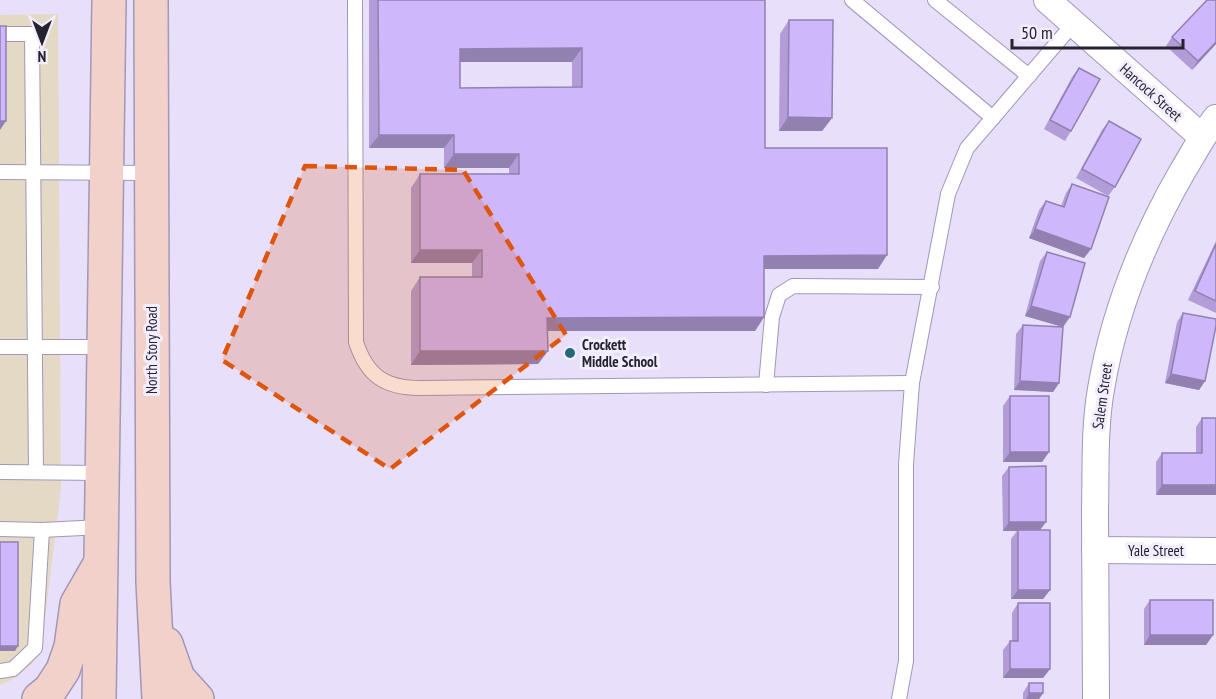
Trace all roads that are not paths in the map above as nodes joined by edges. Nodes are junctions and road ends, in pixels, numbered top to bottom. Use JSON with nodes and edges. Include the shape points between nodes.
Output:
{"nodes":[{"id":1,"x":109,"y":0,"type":"edge"},
{"id":2,"x":151,"y":0,"type":"edge"},
{"id":3,"x":355,"y":0,"type":"edge"},
{"id":4,"x":852,"y":0,"type":"edge"},
{"id":5,"x":935,"y":0,"type":"edge"},
{"id":6,"x":1047,"y":0,"type":"edge"},
{"id":7,"x":1074,"y":23,"type":"junction"},
{"id":8,"x":0,"y":34,"type":"edge"},
{"id":9,"x":1029,"y":76,"type":"junction"},
{"id":10,"x":993,"y":118,"type":"junction"},
{"id":11,"x":1209,"y":128,"type":"edge"},
{"id":12,"x":0,"y":172,"type":"edge"},
{"id":13,"x":33,"y":172,"type":"junction"},
{"id":14,"x":107,"y":173,"type":"junction"},
{"id":15,"x":150,"y":173,"type":"junction"},
{"id":16,"x":932,"y":287,"type":"junction"},
{"id":17,"x":0,"y":347,"type":"edge"},
{"id":18,"x":35,"y":347,"type":"junction"},
{"id":19,"x":105,"y":347,"type":"junction"},
{"id":20,"x":912,"y":383,"type":"junction"},
{"id":21,"x":766,"y":384,"type":"junction"},
{"id":22,"x":0,"y":472,"type":"edge"},
{"id":23,"x":36,"y":472,"type":"junction"},
{"id":24,"x":103,"y":473,"type":"junction"},
{"id":25,"x":102,"y":527,"type":"junction"},
{"id":26,"x":0,"y":529,"type":"edge"},
{"id":27,"x":42,"y":530,"type":"junction"},
{"id":28,"x":1095,"y":550,"type":"junction"},
{"id":29,"x":1216,"y":551,"type":"edge"},
{"id":30,"x":102,"y":560,"type":"junction"},
{"id":31,"x":153,"y":582,"type":"junction"},
{"id":32,"x":0,"y":671,"type":"edge"},
{"id":33,"x":39,"y":699,"type":"edge"},
{"id":34,"x":99,"y":699,"type":"edge"},
{"id":35,"x":159,"y":699,"type":"edge"},
{"id":36,"x":197,"y":699,"type":"edge"},
{"id":37,"x":899,"y":699,"type":"edge"},
{"id":38,"x":1096,"y":699,"type":"edge"}],
"edges":[{"from":1,"to":14,"type":"main road"},
{"from":2,"to":15,"type":"main road","name":"North Story Road"},
{"from":3,"to":21,"type":"lane","via":[[356,342],[372,373],[403,388]]},
{"from":4,"to":10,"type":"lane"},
{"from":5,"to":9,"type":"lane"},
{"from":6,"to":7,"type":"street","name":"Hancock Street"},
{"from":7,"to":9,"type":"lane"},
{"from":7,"to":11,"type":"street","name":"Hancock Street"},
{"from":8,"to":13,"type":"lane","via":[[32,34]]},
{"from":9,"to":10,"type":"lane"},
{"from":10,"to":16,"type":"lane","via":[[967,148],[948,194]]},
{"from":11,"to":28,"type":"street","name":"Salem Street","via":[[1143,246],[1111,343],[1097,420]]},
{"from":12,"to":13,"type":"lane"},
{"from":13,"to":14,"type":"lane"},
{"from":13,"to":18,"type":"lane"},
{"from":14,"to":15,"type":"lane"},
{"from":14,"to":19,"type":"main road"},
{"from":15,"to":31,"type":"main road","name":"North Story Road"},
{"from":16,"to":20,"type":"lane"},
{"from":16,"to":21,"type":"lane","via":[[793,286],[779,295],[772,317]]},
{"from":17,"to":18,"type":"lane"},
{"from":18,"to":19,"type":"lane"},
{"from":18,"to":23,"type":"lane"},
{"from":19,"to":24,"type":"main road"},
{"from":20,"to":21,"type":"lane"},
{"from":20,"to":37,"type":"lane","via":[[906,464],[906,661]]},
{"from":22,"to":23,"type":"lane"},
{"from":23,"to":24,"type":"lane"},
{"from":24,"to":25,"type":"main road"},
{"from":25,"to":27,"type":"lane"},
{"from":25,"to":30,"type":"main road"},
{"from":26,"to":27,"type":"lane"},
{"from":27,"to":32,"type":"lane","via":[[35,648],[13,669]]},
{"from":28,"to":29,"type":"street","name":"Yale Street"},
{"from":28,"to":38,"type":"street","name":"Salem Street"},
{"from":30,"to":33,"type":"main road","via":[[77,604],[71,647],[63,670]]},
{"from":30,"to":34,"type":"main road"},
{"from":31,"to":35,"type":"main road","name":"North Story Road"},
{"from":31,"to":36,"type":"main road","via":[[168,653],[178,678]]}]}
